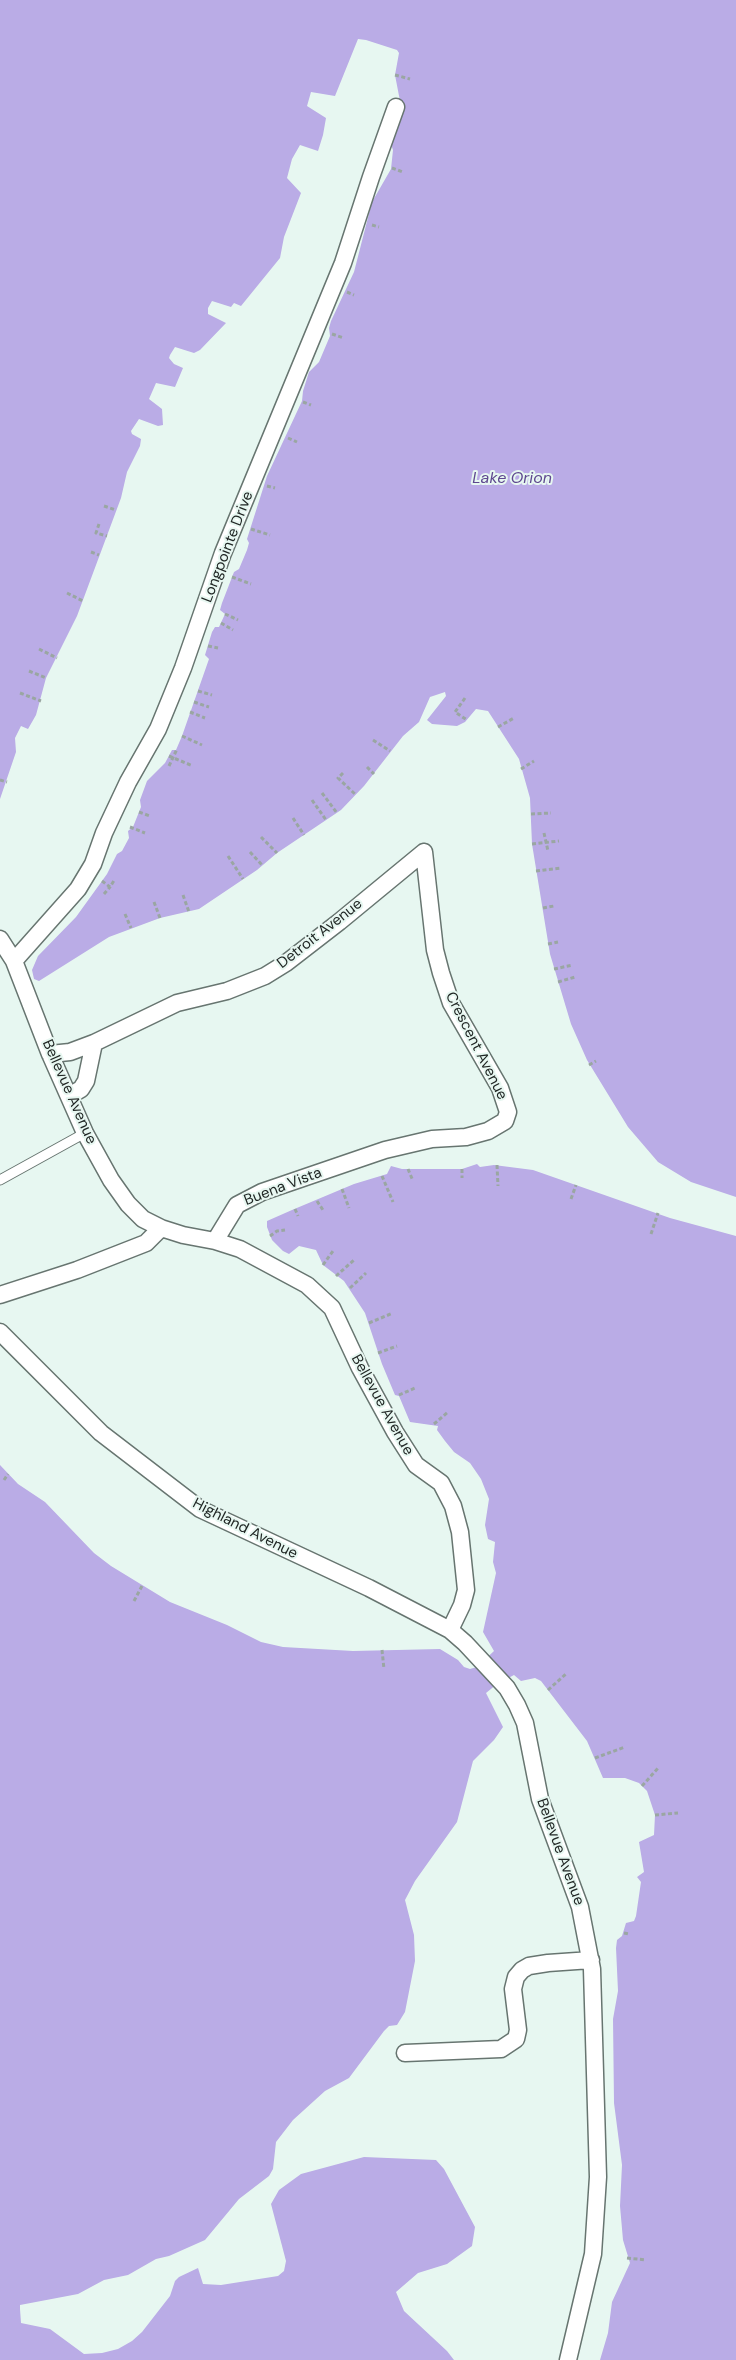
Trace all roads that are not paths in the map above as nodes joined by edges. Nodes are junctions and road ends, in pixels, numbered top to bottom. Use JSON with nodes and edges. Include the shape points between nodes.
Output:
{"nodes":[{"id":1,"x":396,"y":107,"type":"dead end"},
{"id":2,"x":424,"y":852,"type":"joint"},
{"id":3,"x":0,"y":939,"type":"edge"},
{"id":4,"x":14,"y":961,"type":"junction"},
{"id":5,"x":94,"y":1043,"type":"junction"},
{"id":6,"x":50,"y":1054,"type":"junction"},
{"id":7,"x":69,"y":1096,"type":"junction"},
{"id":8,"x":505,"y":1121,"type":"joint"},
{"id":9,"x":85,"y":1133,"type":"junction"},
{"id":10,"x":0,"y":1180,"type":"edge"},
{"id":11,"x":161,"y":1228,"type":"junction"},
{"id":12,"x":215,"y":1241,"type":"junction"},
{"id":13,"x":0,"y":1296,"type":"edge"},
{"id":14,"x":0,"y":1332,"type":"edge"},
{"id":15,"x":450,"y":1630,"type":"junction"},
{"id":16,"x":591,"y":1960,"type":"junction"},
{"id":17,"x":405,"y":2053,"type":"dead end"},
{"id":18,"x":568,"y":2360,"type":"edge"}],
"edges":[{"from":1,"to":4,"type":"street","name":"Longpointe Drive","via":[[343,263],[224,553],[158,729],[128,782],[93,864],[78,889]]},
{"from":2,"to":5,"type":"street","name":"Detroit Avenue","via":[[265,976],[177,1003]]},
{"from":2,"to":8,"type":"street","name":"Crescent Avenue","via":[[435,950],[441,973],[451,1003],[500,1088],[508,1112]]},
{"from":3,"to":4,"type":"street","name":"Bellevue Avenue"},
{"from":4,"to":6,"type":"street","name":"Bellevue Avenue"},
{"from":5,"to":6,"type":"street","name":"Detroit Avenue","via":[[70,1052]]},
{"from":5,"to":7,"type":"street","via":[[86,1081],[81,1089]]},
{"from":6,"to":7,"type":"street","name":"Bellevue Avenue"},
{"from":7,"to":9,"type":"street","name":"Bellevue Avenue"},
{"from":8,"to":12,"type":"street","name":"Buena Vista","via":[[488,1132],[466,1138],[432,1139],[386,1150],[262,1192],[237,1205]]},
{"from":9,"to":10,"type":"lane"},
{"from":9,"to":11,"type":"street","name":"Bellevue Avenue","via":[[110,1180],[128,1204],[143,1219]]},
{"from":11,"to":12,"type":"street"},
{"from":11,"to":13,"type":"street","via":[[146,1243]]},
{"from":12,"to":15,"type":"street","name":"Bellevue Avenue","via":[[240,1249],[307,1285],[332,1308],[395,1432],[416,1465],[441,1483],[453,1506],[460,1532],[466,1590]]},
{"from":14,"to":15,"type":"street","name":"Highland Avenue","via":[[101,1433],[200,1509],[369,1588]]},
{"from":15,"to":16,"type":"street","name":"Bellevue Avenue","via":[[507,1688],[525,1722],[540,1799],[574,1889]]},
{"from":16,"to":17,"type":"street","via":[[539,1965],[522,1970],[516,1977],[513,1990],[518,2030],[516,2039],[501,2049]]},
{"from":16,"to":18,"type":"street","name":"Bellevue Avenue","via":[[598,2177],[593,2254]]}]}
